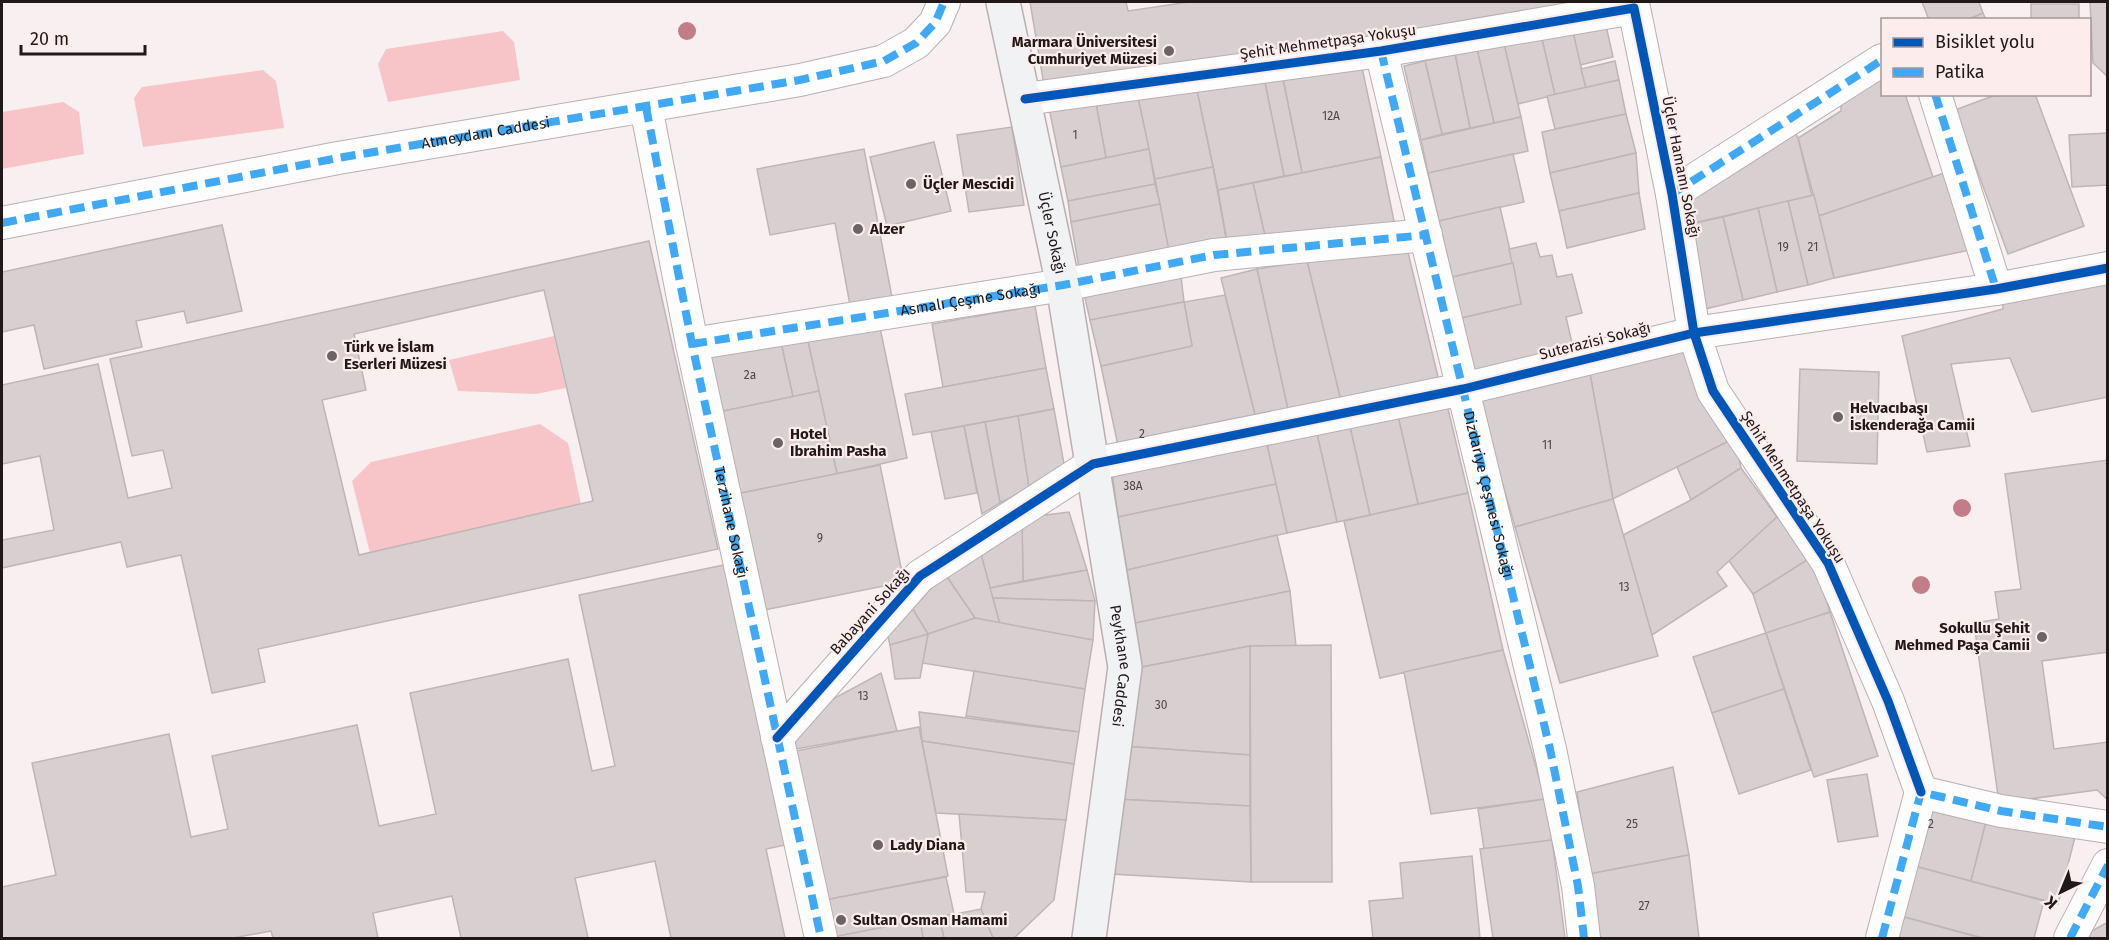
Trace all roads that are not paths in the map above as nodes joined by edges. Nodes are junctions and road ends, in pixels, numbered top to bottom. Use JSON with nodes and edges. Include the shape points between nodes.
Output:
{"nodes":[{"id":1,"x":944,"y":2,"type":"edge"},
{"id":2,"x":1003,"y":2,"type":"edge"},
{"id":3,"x":1634,"y":8,"type":"joint"},
{"id":4,"x":1381,"y":51,"type":"junction"},
{"id":5,"x":1881,"y":61,"type":"edge"},
{"id":6,"x":1936,"y":96,"type":"edge"},
{"id":7,"x":1025,"y":99,"type":"junction"},
{"id":8,"x":646,"y":107,"type":"junction"},
{"id":9,"x":1672,"y":194,"type":"junction"},
{"id":10,"x":2,"y":223,"type":"edge"},
{"id":11,"x":1426,"y":236,"type":"junction"},
{"id":12,"x":2108,"y":268,"type":"edge"},
{"id":13,"x":1063,"y":285,"type":"junction"},
{"id":14,"x":1996,"y":289,"type":"junction"},
{"id":15,"x":1695,"y":333,"type":"junction"},
{"id":16,"x":692,"y":344,"type":"junction"},
{"id":17,"x":1463,"y":389,"type":"junction"},
{"id":18,"x":1093,"y":464,"type":"junction"},
{"id":19,"x":777,"y":738,"type":"junction"},
{"id":20,"x":1921,"y":792,"type":"junction"},
{"id":21,"x":2108,"y":827,"type":"edge"},
{"id":22,"x":2106,"y":873,"type":"edge"},
{"id":23,"x":1085,"y":933,"type":"edge"},
{"id":24,"x":821,"y":939,"type":"edge"},
{"id":25,"x":1584,"y":939,"type":"edge"},
{"id":26,"x":1882,"y":939,"type":"edge"},
{"id":27,"x":2070,"y":939,"type":"edge"}],
"edges":[{"from":1,"to":8,"type":"street","name":"Atmeydanı Caddesi","via":[[935,23],[916,43],[884,61]]},
{"from":2,"to":7,"type":"main road","name":"Üçler Sokağı"},
{"from":3,"to":4,"type":"street","name":"Şehit Mehmetpaşa Yokuşu"},
{"from":3,"to":9,"type":"street","name":"Üçler Hamamı Sokağı"},
{"from":4,"to":7,"type":"street","name":"Şehit Mehmetpaşa Yokuşu"},
{"from":4,"to":11,"type":"street","name":"Dizdariye Çeşmesi Sokağı"},
{"from":5,"to":9,"type":"street","name":"Üçler Hamamı Sokağı"},
{"from":6,"to":14,"type":"street"},
{"from":7,"to":13,"type":"main road","name":"Üçler Sokağı"},
{"from":8,"to":10,"type":"street","name":"Atmeydanı Caddesi","via":[[338,158]]},
{"from":8,"to":16,"type":"street","name":"Terzihane Sokağı"},
{"from":9,"to":15,"type":"street","name":"Üçler Hamamı Sokağı"},
{"from":11,"to":13,"type":"street","name":"Asmalı Çeşme Sokağı","via":[[1214,255]]},
{"from":11,"to":17,"type":"street","name":"Dizdariye Çeşmesi Sokağı"},
{"from":12,"to":14,"type":"street","name":"Suterazisi Sokağı"},
{"from":13,"to":16,"type":"street","name":"Asmalı Çeşme Sokağı"},
{"from":13,"to":18,"type":"main road","name":"Üçler Sokağı"},
{"from":14,"to":15,"type":"street","name":"Suterazisi Sokağı"},
{"from":15,"to":17,"type":"street","name":"Suterazisi Sokağı"},
{"from":15,"to":20,"type":"street","name":"Şehit Mehmetpaşa Yokuşu","via":[[1713,391],[1827,563],[1887,701]]},
{"from":16,"to":19,"type":"street","name":"Terzihane Sokağı"},
{"from":17,"to":18,"type":"street","name":"Suterazisi Sokağı"},
{"from":17,"to":25,"type":"street","name":"Dizdariye Çeşmesi Sokağı","via":[[1550,749],[1578,886]]},
{"from":18,"to":19,"type":"street","name":"Babayani Sokağı","via":[[920,576]]},
{"from":18,"to":23,"type":"main road","name":"Peykhane Caddesi","via":[[1125,667]]},
{"from":19,"to":24,"type":"street","name":"Terzihane Sokağı"},
{"from":20,"to":21,"type":"street","via":[[2001,811]]},
{"from":20,"to":26,"type":"street"},
{"from":22,"to":27,"type":"street"}]}
